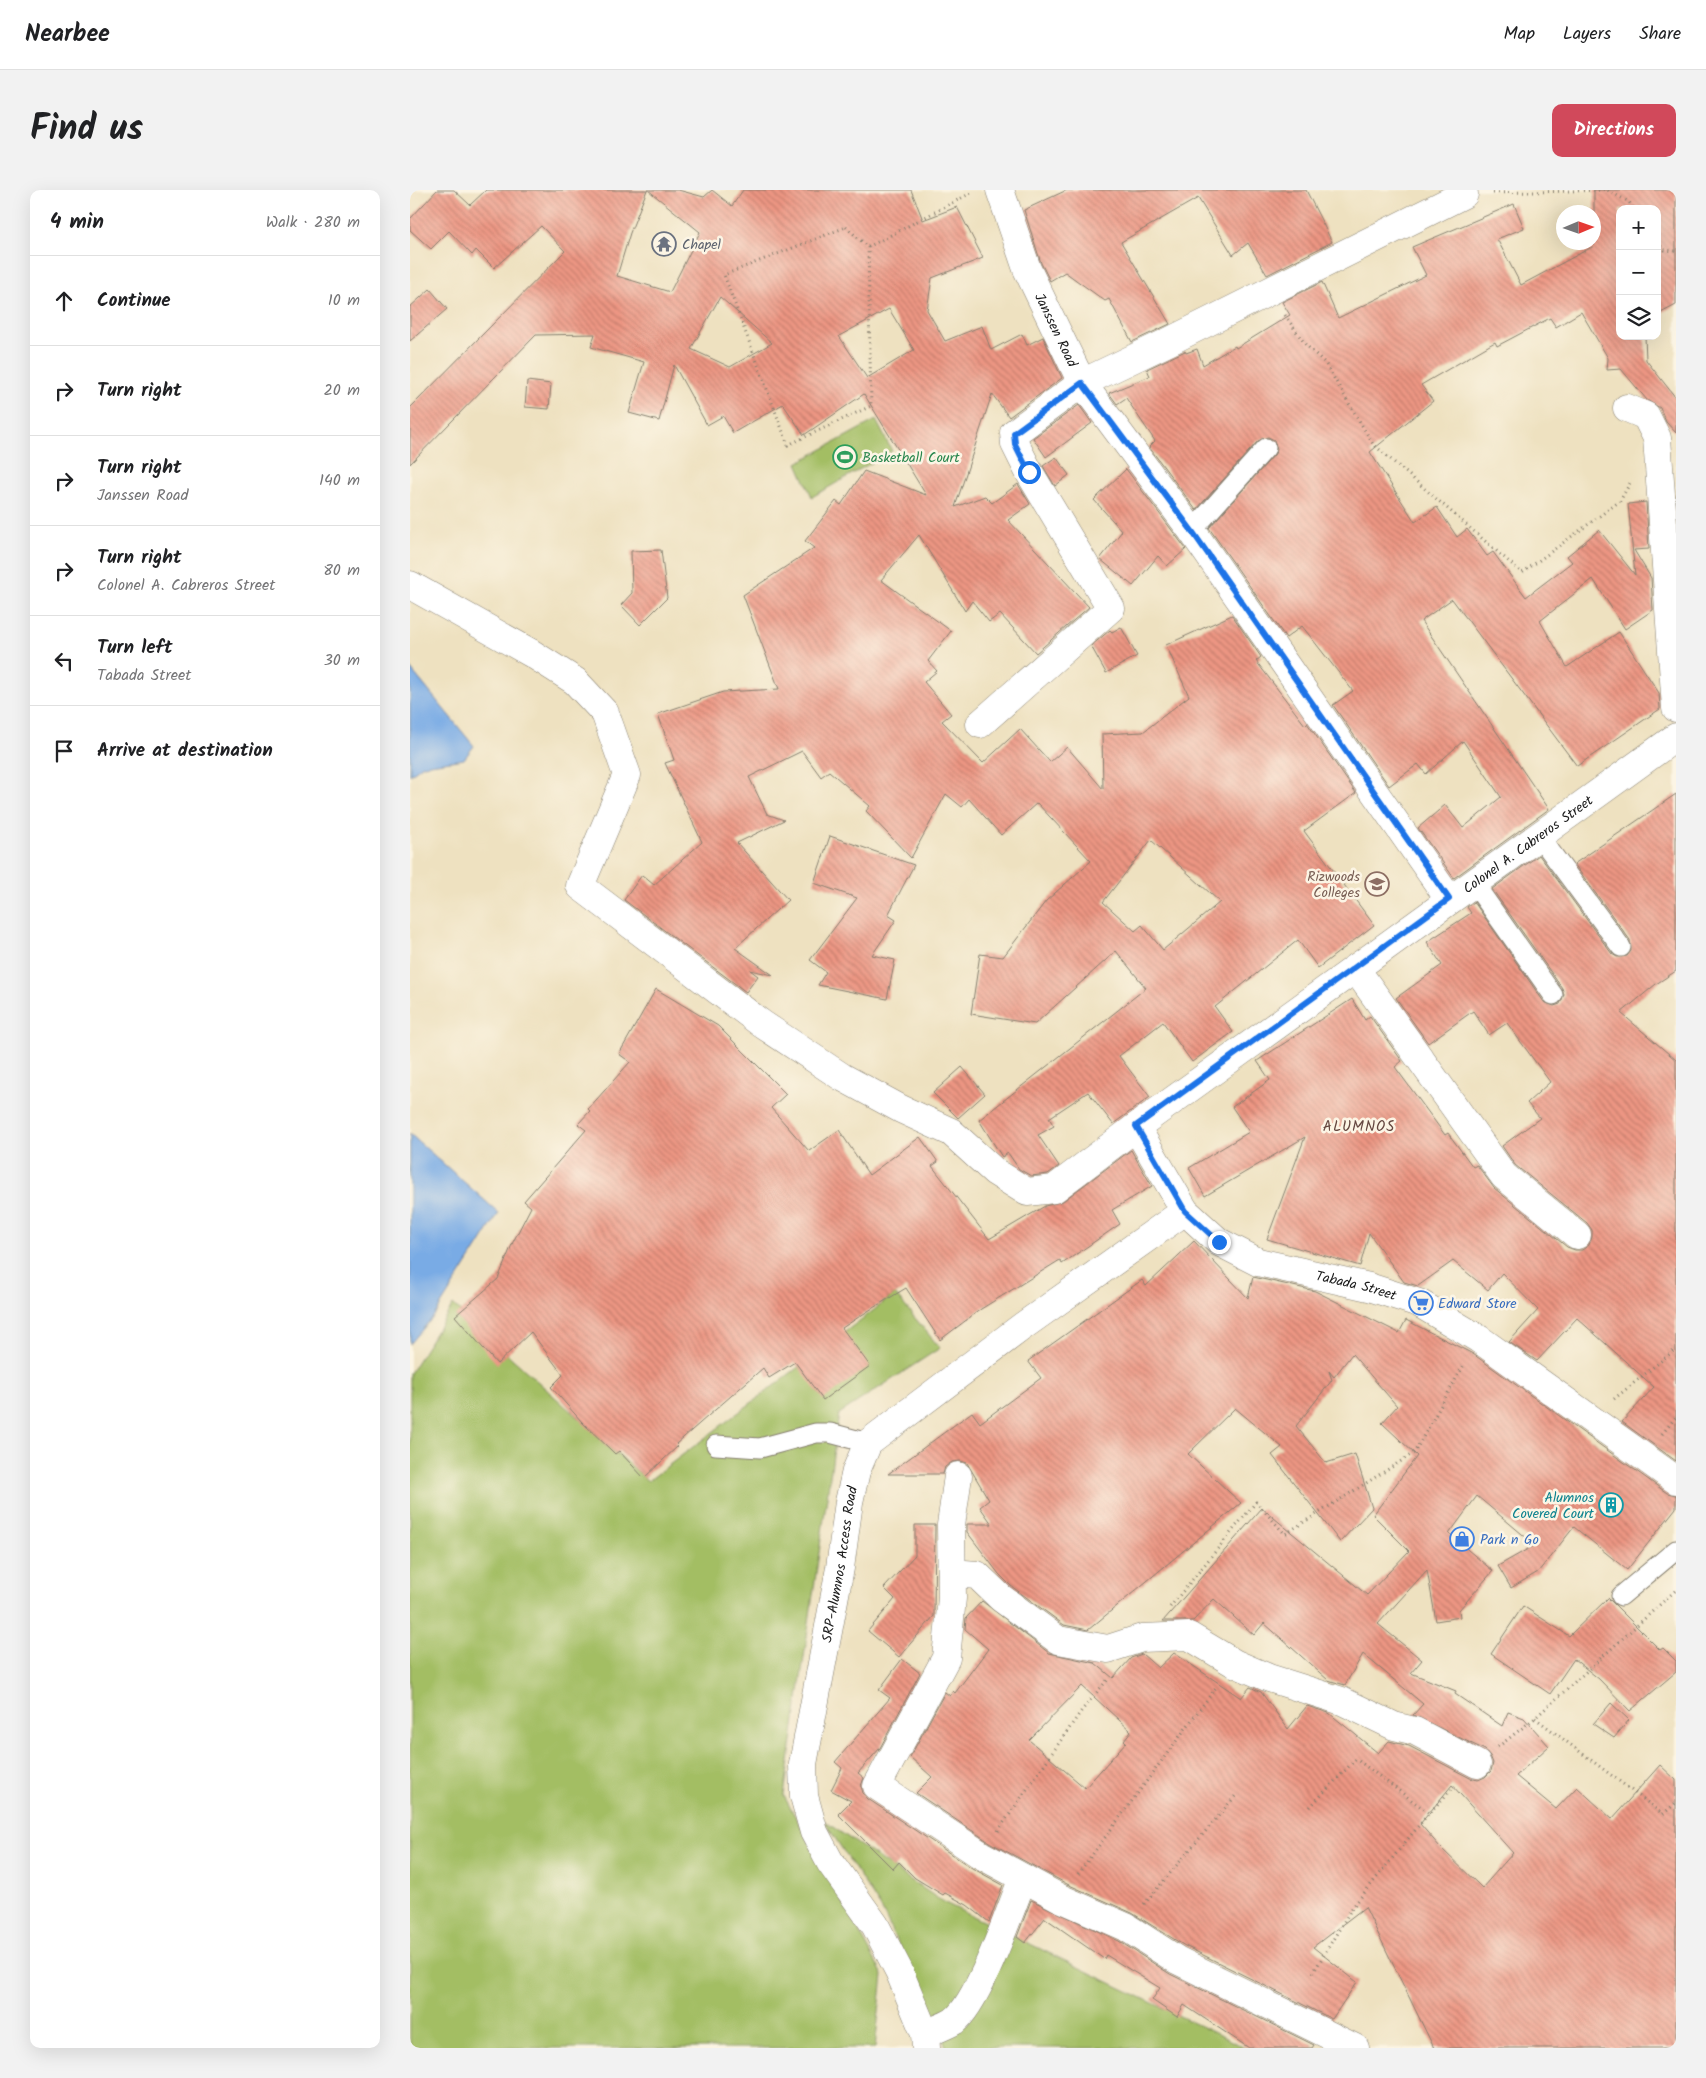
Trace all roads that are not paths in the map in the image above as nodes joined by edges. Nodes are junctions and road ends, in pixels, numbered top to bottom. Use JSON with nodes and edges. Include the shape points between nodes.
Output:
{"nodes":[{"id":1,"x":1000,"y":190,"type":"edge"},
{"id":2,"x":1463,"y":192,"type":"edge"},
{"id":3,"x":1082,"y":383,"type":"junction"},
{"id":4,"x":1627,"y":408,"type":"dead end"},
{"id":5,"x":1266,"y":448,"type":"dead end"},
{"id":6,"x":1192,"y":531,"type":"junction"},
{"id":7,"x":410,"y":585,"type":"edge"},
{"id":8,"x":1676,"y":708,"type":"edge"},
{"id":9,"x":980,"y":724,"type":"dead end"},
{"id":10,"x":1676,"y":737,"type":"edge"},
{"id":11,"x":1539,"y":836,"type":"junction"},
{"id":12,"x":1473,"y":882,"type":"junction"},
{"id":13,"x":1449,"y":899,"type":"junction"},
{"id":14,"x":1621,"y":947,"type":"dead end"},
{"id":15,"x":1355,"y":968,"type":"junction"},
{"id":16,"x":1553,"y":995,"type":"dead end"},
{"id":17,"x":1136,"y":1126,"type":"junction"},
{"id":18,"x":1185,"y":1211,"type":"junction"},
{"id":19,"x":1577,"y":1235,"type":"dead end"},
{"id":20,"x":868,"y":1442,"type":"junction"},
{"id":21,"x":716,"y":1445,"type":"dead end"},
{"id":22,"x":958,"y":1476,"type":"dead end"},
{"id":23,"x":1676,"y":1480,"type":"edge"},
{"id":24,"x":1676,"y":1550,"type":"edge"},
{"id":25,"x":952,"y":1573,"type":"junction"},
{"id":26,"x":1621,"y":1596,"type":"dead end"},
{"id":27,"x":1477,"y":1764,"type":"road end"},
{"id":28,"x":1023,"y":1878,"type":"junction"},
{"id":29,"x":926,"y":2041,"type":"edge"},
{"id":30,"x":1355,"y":2048,"type":"edge"}],
"edges":[{"from":1,"to":3,"type":"street","name":"Janssen Road","via":[[1027,269]]},
{"from":2,"to":3,"type":"street"},
{"from":3,"to":6,"type":"street","name":"Janssen Road"},
{"from":3,"to":9,"type":"street","via":[[1014,433],[1015,444],[1111,608]]},
{"from":4,"to":8,"type":"street","via":[[1646,416],[1657,438]]},
{"from":5,"to":6,"type":"lane"},
{"from":6,"to":13,"type":"street","name":"Janssen Road"},
{"from":7,"to":17,"type":"street","name":"Colonel A. Cabreros Street","via":[[575,681],[605,713],[627,775],[580,886],[762,1024],[842,1077],[951,1132],[994,1172],[1027,1192],[1054,1189]]},
{"from":10,"to":11,"type":"street","name":"Colonel A. Cabreros Street"},
{"from":11,"to":12,"type":"street","name":"Colonel A. Cabreros Street"},
{"from":11,"to":14,"type":"lane"},
{"from":12,"to":13,"type":"street","name":"Colonel A. Cabreros Street"},
{"from":12,"to":16,"type":"lane"},
{"from":13,"to":15,"type":"street","name":"Colonel A. Cabreros Street"},
{"from":15,"to":17,"type":"street","name":"Colonel A. Cabreros Street"},
{"from":15,"to":19,"type":"street","via":[[1504,1176]]},
{"from":17,"to":18,"type":"street","name":"Tabada Street"},
{"from":18,"to":20,"type":"street"},
{"from":18,"to":23,"type":"street","name":"Tabada Street","via":[[1219,1242],[1258,1262],[1369,1287],[1419,1303],[1479,1339]]},
{"from":20,"to":21,"type":"lane","via":[[816,1433],[760,1448]]},
{"from":20,"to":29,"type":"street","name":"SRP-Alumnos Access Road","via":[[856,1471],[849,1502],[840,1568],[803,1764],[804,1796],[814,1832],[830,1862],[875,1925],[899,1971]]},
{"from":22,"to":25,"type":"street","via":[[951,1525]]},
{"from":24,"to":26,"type":"lane"},
{"from":25,"to":27,"type":"street","via":[[977,1575],[1001,1598],[1058,1640],[1108,1648],[1142,1638],[1189,1636],[1234,1663],[1269,1678],[1342,1701],[1394,1726],[1415,1731]]},
{"from":25,"to":28,"type":"street","via":[[946,1658],[877,1786],[981,1855]]},
{"from":28,"to":29,"type":"street","via":[[970,2000],[954,2020]]},
{"from":28,"to":30,"type":"street","via":[[1126,1927],[1177,1960]]}]}
